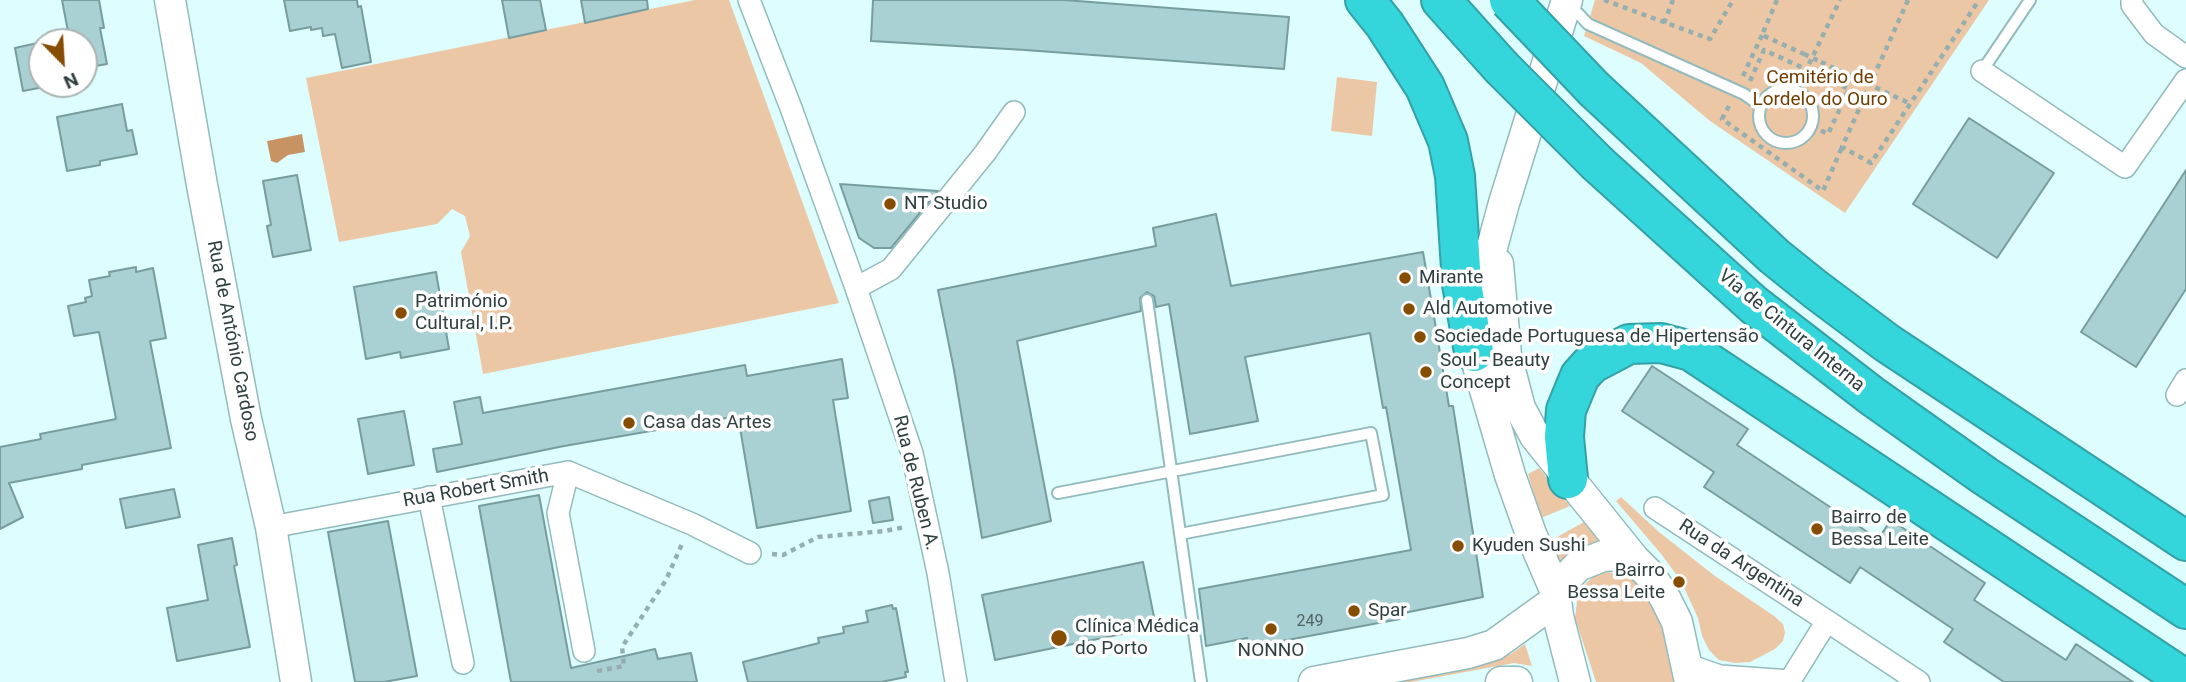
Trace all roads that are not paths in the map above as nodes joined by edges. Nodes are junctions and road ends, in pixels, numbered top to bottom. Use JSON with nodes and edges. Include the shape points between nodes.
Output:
{"nodes":[{"id":1,"x":170,"y":0,"type":"edge"},
{"id":2,"x":749,"y":0,"type":"edge"},
{"id":3,"x":1365,"y":0,"type":"edge"},
{"id":4,"x":1441,"y":0,"type":"edge"},
{"id":5,"x":1509,"y":0,"type":"edge"},
{"id":6,"x":2030,"y":0,"type":"edge"},
{"id":7,"x":2132,"y":0,"type":"edge"},
{"id":8,"x":1567,"y":1,"type":"edge"},
{"id":9,"x":2186,"y":57,"type":"edge"},
{"id":10,"x":1982,"y":71,"type":"joint"},
{"id":11,"x":2186,"y":80,"type":"edge"},
{"id":12,"x":1761,"y":106,"type":"junction"},
{"id":13,"x":1014,"y":112,"type":"dead end"},
{"id":14,"x":1496,"y":233,"type":"junction"},
{"id":15,"x":856,"y":288,"type":"junction"},
{"id":16,"x":1147,"y":300,"type":"dead end"},
{"id":17,"x":1474,"y":352,"type":"junction"},
{"id":18,"x":1171,"y":471,"type":"junction"},
{"id":19,"x":568,"y":472,"type":"junction"},
{"id":20,"x":1569,"y":479,"type":"junction"},
{"id":21,"x":1058,"y":493,"type":"dead end"},
{"id":22,"x":429,"y":497,"type":"junction"},
{"id":23,"x":1655,"y":508,"type":"dead end"},
{"id":24,"x":271,"y":527,"type":"junction"},
{"id":25,"x":1180,"y":534,"type":"junction"},
{"id":26,"x":2186,"y":541,"type":"edge"},
{"id":27,"x":750,"y":553,"type":"road end"},
{"id":28,"x":1634,"y":559,"type":"junction"},
{"id":29,"x":1555,"y":595,"type":"junction"},
{"id":30,"x":2186,"y":609,"type":"edge"},
{"id":31,"x":1827,"y":621,"type":"junction"},
{"id":32,"x":584,"y":651,"type":"dead end"},
{"id":33,"x":463,"y":663,"type":"dead end"},
{"id":34,"x":1689,"y":674,"type":"edge"},
{"id":35,"x":2186,"y":680,"type":"edge"},
{"id":36,"x":295,"y":682,"type":"edge"},
{"id":37,"x":956,"y":682,"type":"edge"},
{"id":38,"x":1201,"y":682,"type":"edge"},
{"id":39,"x":1314,"y":682,"type":"edge"},
{"id":40,"x":1501,"y":682,"type":"edge"},
{"id":41,"x":1517,"y":682,"type":"edge"},
{"id":42,"x":1575,"y":682,"type":"edge"},
{"id":43,"x":1790,"y":682,"type":"edge"},
{"id":44,"x":1919,"y":682,"type":"edge"}],
"edges":[{"from":1,"to":24,"type":"main road","name":"Rua de António Cardoso","via":[[246,419]]},
{"from":2,"to":15,"type":"street","name":"Rua de Ruben A."},
{"from":3,"to":17,"type":"highway","via":[[1425,87],[1448,141],[1455,176],[1462,284]]},
{"from":4,"to":30,"type":"highway","name":"Via de Cintura Interna","bridge":true,"via":[[1598,164],[1754,304],[1985,476]]},
{"from":5,"to":26,"type":"highway","bridge":true,"via":[[1594,89],[1815,289],[1887,343]]},
{"from":6,"to":10,"type":"lane"},
{"from":7,"to":9,"type":"street","via":[[2154,34]]},
{"from":8,"to":12,"type":"lane","via":[[1588,24]]},
{"from":8,"to":14,"type":"main road"},
{"from":10,"to":11,"type":"street","via":[[2125,167]]},
{"from":12,"to":12,"type":"lane","via":[[1772,93],[1796,90],[1810,101],[1812,126],[1801,139],[1776,142],[1763,131]]},
{"from":13,"to":15,"type":"street","via":[[891,269]]},
{"from":14,"to":17,"type":"main road","via":[[1482,284]]},
{"from":14,"to":20,"type":"main road","via":[[1506,355],[1520,408],[1535,436]]},
{"from":15,"to":37,"type":"street","name":"Rua de Ruben A.","via":[[912,453]]},
{"from":16,"to":18,"type":"lane"},
{"from":17,"to":29,"type":"main road","via":[[1518,498]]},
{"from":18,"to":21,"type":"lane"},
{"from":18,"to":25,"type":"lane"},
{"from":18,"to":25,"type":"lane","via":[[1371,433],[1383,495]]},
{"from":19,"to":22,"type":"street","name":"Rua Robert Smith"},
{"from":19,"to":27,"type":"street","name":"Rua Robert Smith"},
{"from":19,"to":32,"type":"street","via":[[558,513]]},
{"from":20,"to":28,"type":"main road"},
{"from":20,"to":35,"type":"highway","via":[[1566,410],[1580,376],[1591,363],[1629,344],[1661,343],[1691,351]]},
{"from":22,"to":24,"type":"street","name":"Rua Robert Smith"},
{"from":22,"to":33,"type":"street"},
{"from":23,"to":31,"type":"street","name":"Rua da Argentina"},
{"from":24,"to":36,"type":"main road","name":"Rua de António Cardoso"},
{"from":25,"to":38,"type":"lane"},
{"from":28,"to":29,"type":"main road","via":[[1603,556],[1578,566]]},
{"from":28,"to":34,"type":"main road","via":[[1651,576],[1677,622]]},
{"from":29,"to":39,"type":"main road","via":[[1494,645]]},
{"from":29,"to":42,"type":"main road"},
{"from":31,"to":43,"type":"street"},
{"from":31,"to":44,"type":"street","name":"Rua da Argentina"},
{"from":34,"to":43,"type":"street"},
{"from":40,"to":41,"type":"main road"}]}
